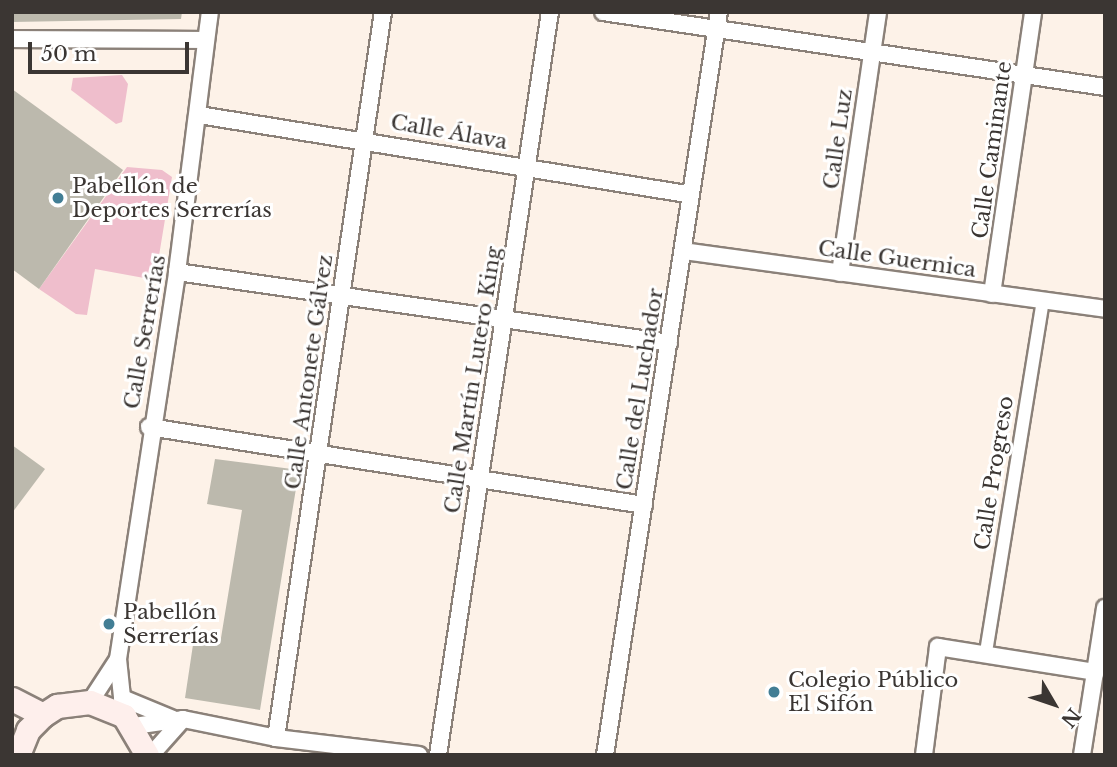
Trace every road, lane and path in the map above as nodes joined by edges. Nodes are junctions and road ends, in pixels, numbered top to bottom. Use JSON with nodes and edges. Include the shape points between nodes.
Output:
{"nodes":[{"id":1,"x":210,"y":12,"type":"edge"},
{"id":2,"x":383,"y":12,"type":"edge"},
{"id":3,"x":550,"y":12,"type":"edge"},
{"id":4,"x":603,"y":12,"type":"edge"},
{"id":5,"x":719,"y":12,"type":"edge"},
{"id":6,"x":878,"y":12,"type":"edge"},
{"id":7,"x":1033,"y":12,"type":"edge"},
{"id":8,"x":717,"y":29,"type":"junction"},
{"id":9,"x":12,"y":39,"type":"edge"},
{"id":10,"x":205,"y":40,"type":"junction"},
{"id":11,"x":873,"y":50,"type":"junction"},
{"id":12,"x":1024,"y":74,"type":"junction"},
{"id":13,"x":1105,"y":86,"type":"edge"},
{"id":14,"x":199,"y":115,"type":"junction"},
{"id":15,"x":365,"y":138,"type":"junction"},
{"id":16,"x":527,"y":168,"type":"junction"},
{"id":17,"x":691,"y":195,"type":"junction"},
{"id":18,"x":683,"y":251,"type":"junction"},
{"id":19,"x":177,"y":272,"type":"junction"},
{"id":20,"x":840,"y":273,"type":"junction"},
{"id":21,"x":992,"y":293,"type":"junction"},
{"id":22,"x":342,"y":294,"type":"junction"},
{"id":23,"x":1043,"y":300,"type":"junction"},
{"id":24,"x":1105,"y":309,"type":"edge"},
{"id":25,"x":504,"y":318,"type":"junction"},
{"id":26,"x":668,"y":343,"type":"junction"},
{"id":27,"x":149,"y":427,"type":"junction"},
{"id":28,"x":318,"y":454,"type":"junction"},
{"id":29,"x":480,"y":479,"type":"junction"},
{"id":30,"x":644,"y":505,"type":"junction"},
{"id":31,"x":1105,"y":608,"type":"edge"},
{"id":32,"x":986,"y":652,"type":"junction"},
{"id":33,"x":118,"y":659,"type":"junction"},
{"id":34,"x":1096,"y":671,"type":"junction"},
{"id":35,"x":12,"y":699,"type":"edge"},
{"id":36,"x":90,"y":702,"type":"junction"},
{"id":37,"x":127,"y":713,"type":"junction"},
{"id":38,"x":43,"y":715,"type":"junction"},
{"id":39,"x":178,"y":719,"type":"junction"},
{"id":40,"x":276,"y":738,"type":"junction"},
{"id":41,"x":16,"y":750,"type":"edge"},
{"id":42,"x":149,"y":755,"type":"edge"},
{"id":43,"x":419,"y":755,"type":"edge"},
{"id":44,"x":438,"y":755,"type":"edge"},
{"id":45,"x":606,"y":755,"type":"edge"},
{"id":46,"x":924,"y":755,"type":"edge"},
{"id":47,"x":1082,"y":755,"type":"edge"}],
"edges":[{"from":1,"to":10,"type":"street","name":"Calle Serrerías"},
{"from":2,"to":15,"type":"street","name":"Calle Antonete Gálvez"},
{"from":3,"to":16,"type":"street","name":"Calle Martín Lutero King"},
{"from":4,"to":8,"type":"street"},
{"from":5,"to":8,"type":"street","name":"Calle del Luchador"},
{"from":6,"to":11,"type":"street","name":"Calle Luz"},
{"from":7,"to":12,"type":"street","name":"Calle Caminante"},
{"from":8,"to":11,"type":"street"},
{"from":8,"to":17,"type":"street","name":"Calle del Luchador"},
{"from":9,"to":10,"type":"street"},
{"from":10,"to":14,"type":"street","name":"Calle Serrerías"},
{"from":11,"to":12,"type":"street"},
{"from":11,"to":20,"type":"street","name":"Calle Luz"},
{"from":12,"to":13,"type":"street"},
{"from":12,"to":21,"type":"street","name":"Calle Caminante"},
{"from":14,"to":15,"type":"street","name":"Calle Álava"},
{"from":14,"to":19,"type":"street","name":"Calle Serrerías"},
{"from":15,"to":16,"type":"street","name":"Calle Álava"},
{"from":15,"to":22,"type":"street","name":"Calle Antonete Gálvez"},
{"from":16,"to":17,"type":"street","name":"Calle Álava"},
{"from":16,"to":25,"type":"street","name":"Calle Martín Lutero King"},
{"from":17,"to":18,"type":"street","name":"Calle del Luchador"},
{"from":18,"to":20,"type":"street","name":"Calle Guernica"},
{"from":18,"to":26,"type":"street","name":"Calle del Luchador"},
{"from":19,"to":22,"type":"street"},
{"from":19,"to":27,"type":"street","name":"Calle Serrerías"},
{"from":20,"to":21,"type":"street","name":"Calle Guernica"},
{"from":21,"to":23,"type":"street","name":"Calle Guernica"},
{"from":22,"to":25,"type":"street"},
{"from":22,"to":28,"type":"street","name":"Calle Antonete Gálvez"},
{"from":23,"to":24,"type":"street","name":"Calle Guernica"},
{"from":23,"to":32,"type":"street","name":"Calle Progreso"},
{"from":25,"to":26,"type":"street"},
{"from":25,"to":29,"type":"street","name":"Calle Martín Lutero King"},
{"from":26,"to":30,"type":"street","name":"Calle del Luchador"},
{"from":27,"to":28,"type":"street"},
{"from":27,"to":33,"type":"street","name":"Calle Serrerías"},
{"from":28,"to":29,"type":"street"},
{"from":28,"to":40,"type":"street","name":"Calle Antonete Gálvez"},
{"from":29,"to":30,"type":"street"},
{"from":29,"to":44,"type":"street","name":"Calle Martín Lutero King"},
{"from":30,"to":45,"type":"street","name":"Calle del Luchador"},
{"from":31,"to":34,"type":"street"},
{"from":32,"to":34,"type":"street"},
{"from":32,"to":46,"type":"street","via":[[938,647]]},
{"from":33,"to":36,"type":"street"},
{"from":33,"to":37,"type":"street"},
{"from":34,"to":47,"type":"street"},
{"from":35,"to":38,"type":"main road"},
{"from":36,"to":37,"type":"main road"},
{"from":36,"to":38,"type":"main road","via":[[57,706]]},
{"from":37,"to":39,"type":"street"},
{"from":37,"to":39,"type":"street"},
{"from":37,"to":42,"type":"main road"},
{"from":38,"to":41,"type":"main road"},
{"from":39,"to":40,"type":"street"},
{"from":39,"to":42,"type":"street"},
{"from":40,"to":43,"type":"street"}]}
